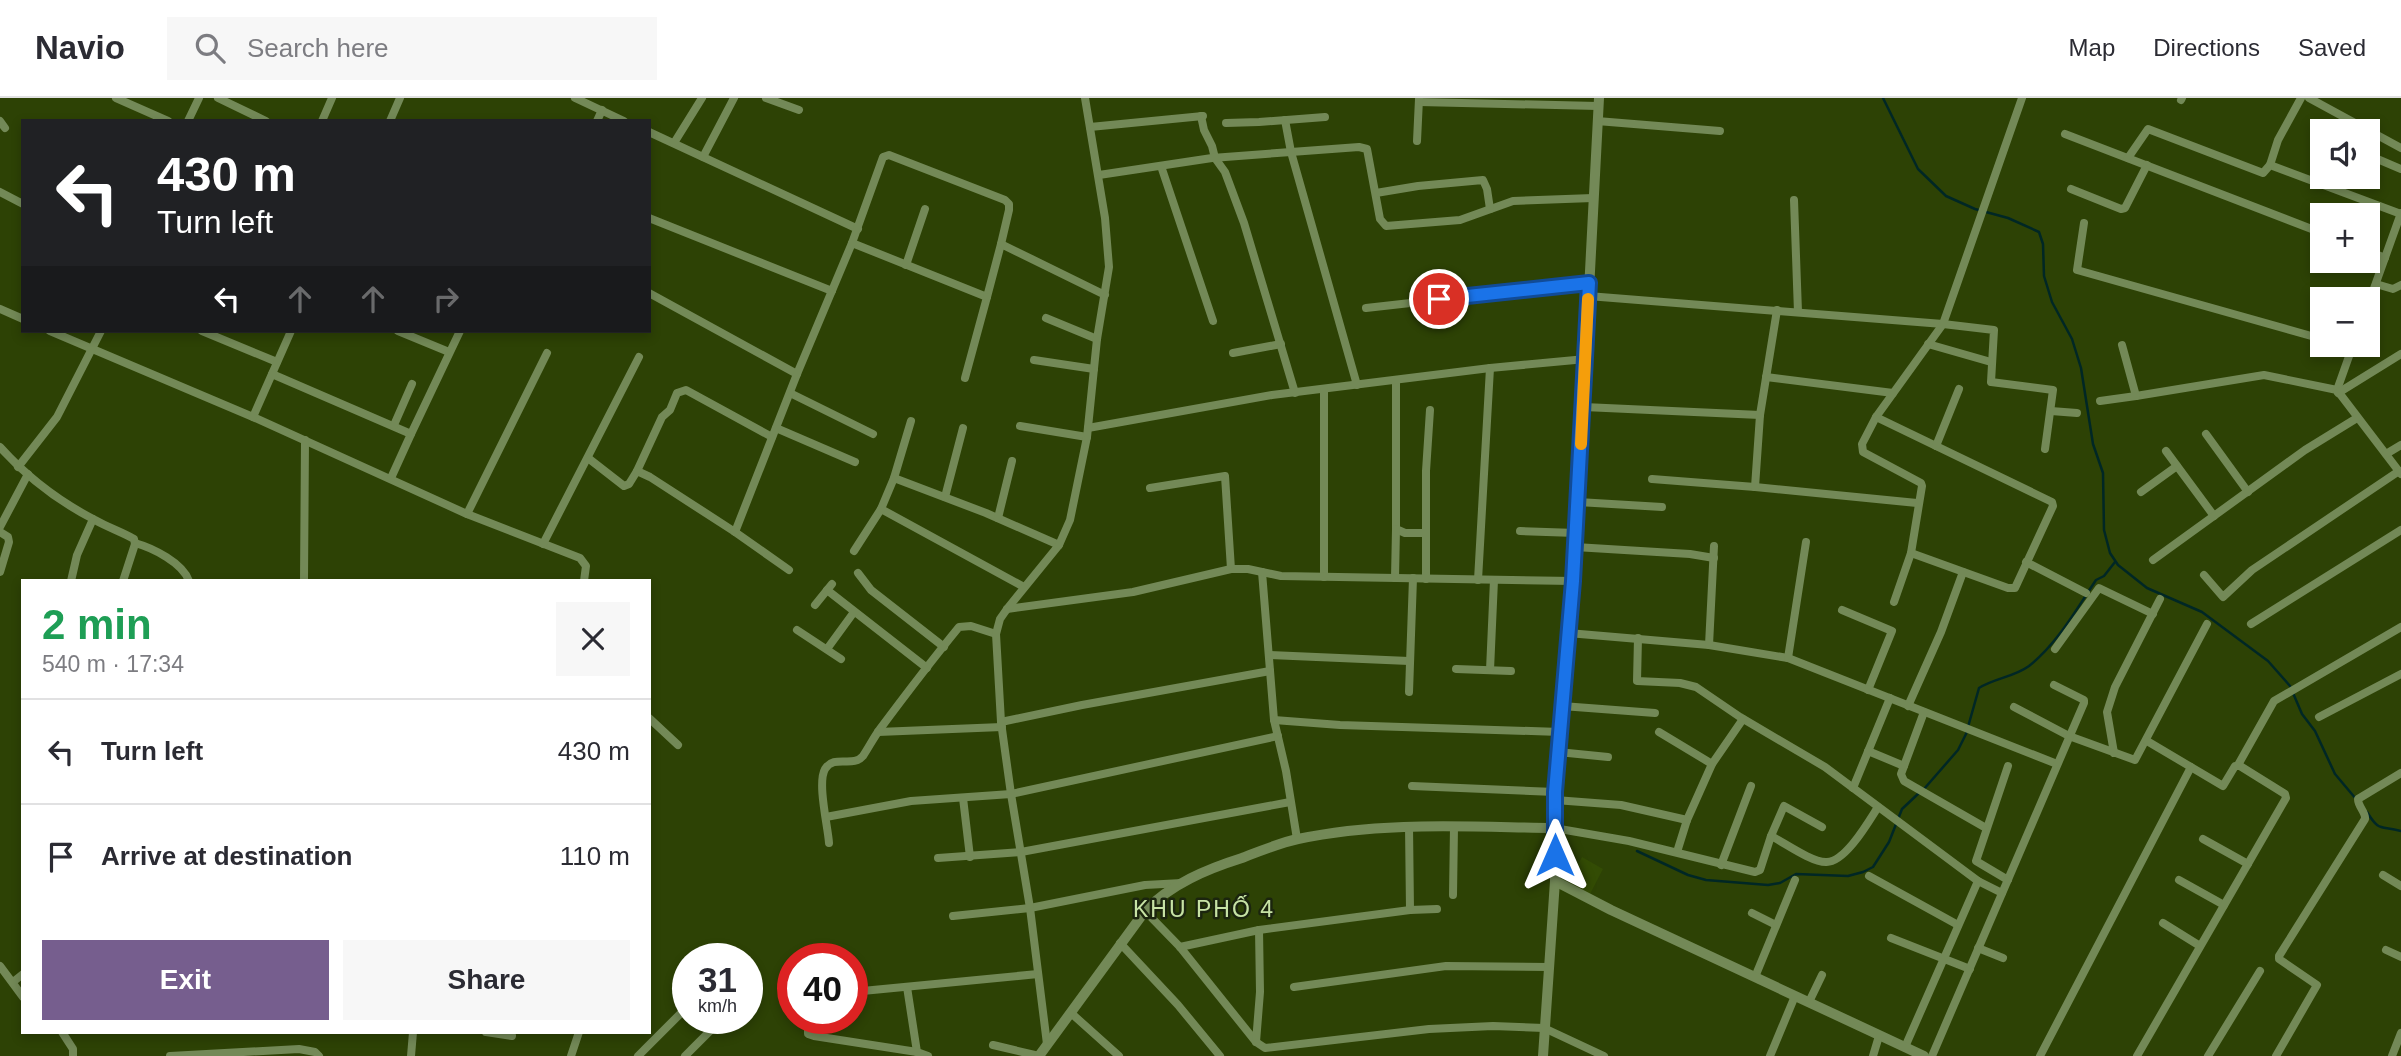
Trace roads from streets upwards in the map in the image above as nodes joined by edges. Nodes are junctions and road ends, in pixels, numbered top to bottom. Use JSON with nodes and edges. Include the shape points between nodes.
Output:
{"nodes":[{"id":1,"x":116,"y":98,"type":"edge"},
{"id":2,"x":199,"y":98,"type":"edge"},
{"id":3,"x":218,"y":98,"type":"edge"},
{"id":4,"x":332,"y":98,"type":"edge"},
{"id":5,"x":400,"y":98,"type":"edge"},
{"id":6,"x":575,"y":98,"type":"edge"},
{"id":7,"x":702,"y":98,"type":"edge"},
{"id":8,"x":734,"y":98,"type":"edge"},
{"id":9,"x":766,"y":98,"type":"edge"},
{"id":10,"x":1085,"y":98,"type":"edge"},
{"id":11,"x":2022,"y":98,"type":"edge"},
{"id":12,"x":2301,"y":98,"type":"edge"},
{"id":13,"x":2309,"y":98,"type":"edge"},
{"id":14,"x":1419,"y":100,"type":"edge"},
{"id":15,"x":1598,"y":102,"type":"edge"},
{"id":16,"x":602,"y":110,"type":"junction"},
{"id":17,"x":799,"y":110,"type":"dead end"},
{"id":18,"x":1325,"y":117,"type":"dead end"},
{"id":19,"x":163,"y":119,"type":"edge"},
{"id":20,"x":189,"y":119,"type":"edge"},
{"id":21,"x":262,"y":119,"type":"edge"},
{"id":22,"x":323,"y":119,"type":"edge"},
{"id":23,"x":391,"y":119,"type":"edge"},
{"id":24,"x":598,"y":119,"type":"edge"},
{"id":25,"x":620,"y":119,"type":"edge"},
{"id":26,"x":1285,"y":120,"type":"junction"},
{"id":27,"x":1597,"y":121,"type":"junction"},
{"id":28,"x":1226,"y":122,"type":"dead end"},
{"id":29,"x":1090,"y":127,"type":"junction"},
{"id":30,"x":1720,"y":131,"type":"dead end"},
{"id":31,"x":651,"y":133,"type":"edge"},
{"id":32,"x":2065,"y":134,"type":"dead end"},
{"id":33,"x":1417,"y":141,"type":"dead end"},
{"id":34,"x":674,"y":144,"type":"junction"},
{"id":35,"x":2401,"y":148,"type":"edge"},
{"id":36,"x":1290,"y":152,"type":"junction"},
{"id":37,"x":703,"y":157,"type":"junction"},
{"id":38,"x":1215,"y":158,"type":"junction"},
{"id":39,"x":2128,"y":158,"type":"junction"},
{"id":40,"x":2380,"y":160,"type":"edge"},
{"id":41,"x":2147,"y":165,"type":"junction"},
{"id":42,"x":2270,"y":165,"type":"junction"},
{"id":43,"x":1161,"y":166,"type":"junction"},
{"id":44,"x":2401,"y":169,"type":"edge"},
{"id":45,"x":1099,"y":175,"type":"junction"},
{"id":46,"x":2071,"y":189,"type":"dead end"},
{"id":47,"x":0,"y":192,"type":"edge"},
{"id":48,"x":1376,"y":193,"type":"junction"},
{"id":49,"x":1593,"y":198,"type":"junction"},
{"id":50,"x":1794,"y":200,"type":"dead end"},
{"id":51,"x":21,"y":203,"type":"edge"},
{"id":52,"x":925,"y":209,"type":"dead end"},
{"id":53,"x":1490,"y":209,"type":"junction"},
{"id":54,"x":2401,"y":213,"type":"edge"},
{"id":55,"x":651,"y":219,"type":"edge"},
{"id":56,"x":2084,"y":223,"type":"dead end"},
{"id":57,"x":2310,"y":228,"type":"edge"},
{"id":58,"x":858,"y":229,"type":"junction"},
{"id":59,"x":852,"y":243,"type":"junction"},
{"id":60,"x":1001,"y":244,"type":"junction"},
{"id":61,"x":2380,"y":256,"type":"edge"},
{"id":62,"x":2385,"y":258,"type":"junction"},
{"id":63,"x":906,"y":265,"type":"junction"},
{"id":64,"x":1589,"y":283,"type":"junction"},
{"id":65,"x":2376,"y":284,"type":"junction"},
{"id":66,"x":2401,"y":285,"type":"edge"},
{"id":67,"x":2375,"y":287,"type":"edge"},
{"id":68,"x":832,"y":291,"type":"junction"},
{"id":69,"x":651,"y":294,"type":"edge"},
{"id":70,"x":1105,"y":295,"type":"junction"},
{"id":71,"x":1588,"y":296,"type":"junction"},
{"id":72,"x":987,"y":297,"type":"junction"},
{"id":73,"x":1366,"y":308,"type":"dead end"},
{"id":74,"x":0,"y":309,"type":"edge"},
{"id":75,"x":1777,"y":310,"type":"junction"},
{"id":76,"x":1798,"y":312,"type":"junction"},
{"id":77,"x":21,"y":318,"type":"edge"},
{"id":78,"x":1046,"y":318,"type":"dead end"},
{"id":79,"x":1213,"y":321,"type":"dead end"},
{"id":80,"x":1943,"y":324,"type":"junction"},
{"id":81,"x":58,"y":333,"type":"edge"},
{"id":82,"x":100,"y":333,"type":"edge"},
{"id":83,"x":207,"y":333,"type":"edge"},
{"id":84,"x":290,"y":333,"type":"edge"},
{"id":85,"x":403,"y":333,"type":"edge"},
{"id":86,"x":459,"y":333,"type":"edge"},
{"id":87,"x":2310,"y":336,"type":"edge"},
{"id":88,"x":1097,"y":339,"type":"junction"},
{"id":89,"x":1281,"y":344,"type":"junction"},
{"id":90,"x":1928,"y":344,"type":"junction"},
{"id":91,"x":2122,"y":345,"type":"dead end"},
{"id":92,"x":93,"y":349,"type":"junction"},
{"id":93,"x":449,"y":352,"type":"junction"},
{"id":94,"x":547,"y":353,"type":"dead end"},
{"id":95,"x":1234,"y":353,"type":"dead end"},
{"id":96,"x":2401,"y":354,"type":"edge"},
{"id":97,"x":639,"y":357,"type":"dead end"},
{"id":98,"x":2347,"y":357,"type":"edge"},
{"id":99,"x":1586,"y":359,"type":"junction"},
{"id":100,"x":1034,"y":360,"type":"dead end"},
{"id":101,"x":277,"y":362,"type":"junction"},
{"id":102,"x":1991,"y":362,"type":"junction"},
{"id":103,"x":1490,"y":368,"type":"junction"},
{"id":104,"x":1094,"y":369,"type":"junction"},
{"id":105,"x":272,"y":373,"type":"junction"},
{"id":106,"x":797,"y":374,"type":"junction"},
{"id":107,"x":1766,"y":377,"type":"junction"},
{"id":108,"x":965,"y":378,"type":"dead end"},
{"id":109,"x":1396,"y":380,"type":"junction"},
{"id":110,"x":412,"y":384,"type":"dead end"},
{"id":111,"x":1357,"y":385,"type":"junction"},
{"id":112,"x":1959,"y":389,"type":"dead end"},
{"id":113,"x":1324,"y":390,"type":"junction"},
{"id":114,"x":2337,"y":391,"type":"junction"},
{"id":115,"x":790,"y":393,"type":"junction"},
{"id":116,"x":1295,"y":393,"type":"junction"},
{"id":117,"x":1893,"y":393,"type":"junction"},
{"id":118,"x":2136,"y":396,"type":"junction"},
{"id":119,"x":2100,"y":401,"type":"dead end"},
{"id":120,"x":1584,"y":407,"type":"junction"},
{"id":121,"x":1430,"y":410,"type":"dead end"},
{"id":122,"x":2051,"y":411,"type":"junction"},
{"id":123,"x":2077,"y":412,"type":"dead end"},
{"id":124,"x":1760,"y":415,"type":"junction"},
{"id":125,"x":253,"y":417,"type":"junction"},
{"id":126,"x":1876,"y":417,"type":"junction"},
{"id":127,"x":2357,"y":418,"type":"junction"},
{"id":128,"x":911,"y":421,"type":"dead end"},
{"id":129,"x":394,"y":425,"type":"junction"},
{"id":130,"x":1020,"y":426,"type":"dead end"},
{"id":131,"x":776,"y":428,"type":"junction"},
{"id":132,"x":963,"y":428,"type":"dead end"},
{"id":133,"x":1088,"y":433,"type":"junction"},
{"id":134,"x":411,"y":434,"type":"junction"},
{"id":135,"x":873,"y":434,"type":"dead end"},
{"id":136,"x":2206,"y":434,"type":"dead end"},
{"id":137,"x":772,"y":437,"type":"junction"},
{"id":138,"x":305,"y":440,"type":"junction"},
{"id":139,"x":2401,"y":444,"type":"edge"},
{"id":140,"x":1936,"y":446,"type":"junction"},
{"id":141,"x":0,"y":447,"type":"edge"},
{"id":142,"x":2045,"y":449,"type":"dead end"},
{"id":143,"x":2166,"y":451,"type":"dead end"},
{"id":144,"x":2386,"y":454,"type":"junction"},
{"id":145,"x":588,"y":458,"type":"junction"},
{"id":146,"x":1012,"y":461,"type":"dead end"},
{"id":147,"x":855,"y":462,"type":"dead end"},
{"id":148,"x":2177,"y":466,"type":"junction"},
{"id":149,"x":18,"y":467,"type":"junction"},
{"id":150,"x":637,"y":471,"type":"junction"},
{"id":151,"x":2400,"y":472,"type":"edge"},
{"id":152,"x":28,"y":474,"type":"junction"},
{"id":153,"x":391,"y":478,"type":"junction"},
{"id":154,"x":894,"y":478,"type":"junction"},
{"id":155,"x":1652,"y":479,"type":"dead end"},
{"id":156,"x":1755,"y":487,"type":"junction"},
{"id":157,"x":1150,"y":488,"type":"dead end"},
{"id":158,"x":2141,"y":492,"type":"dead end"},
{"id":159,"x":2248,"y":492,"type":"junction"},
{"id":160,"x":945,"y":498,"type":"junction"},
{"id":161,"x":1578,"y":502,"type":"junction"},
{"id":162,"x":1917,"y":503,"type":"junction"},
{"id":163,"x":1661,"y":507,"type":"dead end"},
{"id":164,"x":881,"y":509,"type":"junction"},
{"id":165,"x":467,"y":514,"type":"junction"},
{"id":166,"x":2214,"y":516,"type":"junction"},
{"id":167,"x":93,"y":519,"type":"junction"},
{"id":168,"x":998,"y":519,"type":"junction"},
{"id":169,"x":0,"y":527,"type":"edge"},
{"id":170,"x":1396,"y":529,"type":"junction"},
{"id":171,"x":2401,"y":530,"type":"edge"},
{"id":172,"x":1520,"y":531,"type":"dead end"},
{"id":173,"x":0,"y":532,"type":"edge"},
{"id":174,"x":735,"y":532,"type":"junction"},
{"id":175,"x":1426,"y":533,"type":"junction"},
{"id":176,"x":1576,"y":533,"type":"junction"},
{"id":177,"x":1806,"y":542,"type":"dead end"},
{"id":178,"x":135,"y":543,"type":"junction"},
{"id":179,"x":543,"y":544,"type":"junction"},
{"id":180,"x":1059,"y":545,"type":"junction"},
{"id":181,"x":1714,"y":546,"type":"dead end"},
{"id":182,"x":1575,"y":547,"type":"junction"},
{"id":183,"x":854,"y":551,"type":"dead end"},
{"id":184,"x":1911,"y":553,"type":"junction"},
{"id":185,"x":1714,"y":558,"type":"junction"},
{"id":186,"x":2153,"y":560,"type":"dead end"},
{"id":187,"x":2026,"y":562,"type":"junction"},
{"id":188,"x":1231,"y":569,"type":"junction"},
{"id":189,"x":789,"y":570,"type":"dead end"},
{"id":190,"x":0,"y":572,"type":"edge"},
{"id":191,"x":1262,"y":572,"type":"junction"},
{"id":192,"x":1964,"y":572,"type":"junction"},
{"id":193,"x":858,"y":573,"type":"dead end"},
{"id":194,"x":2204,"y":575,"type":"dead end"},
{"id":195,"x":1324,"y":577,"type":"junction"},
{"id":196,"x":1395,"y":578,"type":"junction"},
{"id":197,"x":1413,"y":578,"type":"junction"},
{"id":198,"x":71,"y":579,"type":"edge"},
{"id":199,"x":124,"y":579,"type":"edge"},
{"id":200,"x":188,"y":579,"type":"edge"},
{"id":201,"x":304,"y":579,"type":"edge"},
{"id":202,"x":584,"y":579,"type":"edge"},
{"id":203,"x":1426,"y":579,"type":"junction"},
{"id":204,"x":1478,"y":580,"type":"junction"},
{"id":205,"x":1494,"y":580,"type":"junction"},
{"id":206,"x":1573,"y":581,"type":"junction"},
{"id":207,"x":1024,"y":587,"type":"junction"},
{"id":208,"x":2086,"y":593,"type":"dead end"},
{"id":209,"x":2160,"y":599,"type":"dead end"},
{"id":210,"x":1894,"y":602,"type":"dead end"},
{"id":211,"x":815,"y":605,"type":"dead end"},
{"id":212,"x":1007,"y":609,"type":"junction"},
{"id":213,"x":1842,"y":610,"type":"dead end"},
{"id":214,"x":854,"y":612,"type":"junction"},
{"id":215,"x":2152,"y":614,"type":"junction"},
{"id":216,"x":2207,"y":624,"type":"dead end"},
{"id":217,"x":2251,"y":624,"type":"dead end"},
{"id":218,"x":2401,"y":627,"type":"edge"},
{"id":219,"x":797,"y":630,"type":"dead end"},
{"id":220,"x":1568,"y":633,"type":"junction"},
{"id":221,"x":996,"y":634,"type":"junction"},
{"id":222,"x":1638,"y":638,"type":"junction"},
{"id":223,"x":1709,"y":645,"type":"junction"},
{"id":224,"x":944,"y":646,"type":"junction"},
{"id":225,"x":827,"y":649,"type":"junction"},
{"id":226,"x":2055,"y":649,"type":"dead end"},
{"id":227,"x":1269,"y":655,"type":"junction"},
{"id":228,"x":1788,"y":658,"type":"junction"},
{"id":229,"x":841,"y":659,"type":"dead end"},
{"id":230,"x":1409,"y":661,"type":"junction"},
{"id":231,"x":927,"y":668,"type":"junction"},
{"id":232,"x":1455,"y":669,"type":"dead end"},
{"id":233,"x":1490,"y":670,"type":"junction"},
{"id":234,"x":1270,"y":671,"type":"junction"},
{"id":235,"x":1511,"y":671,"type":"dead end"},
{"id":236,"x":2401,"y":674,"type":"edge"},
{"id":237,"x":2054,"y":685,"type":"dead end"},
{"id":238,"x":1868,"y":690,"type":"junction"},
{"id":239,"x":1409,"y":692,"type":"dead end"},
{"id":240,"x":1890,"y":698,"type":"junction"},
{"id":241,"x":1562,"y":706,"type":"junction"},
{"id":242,"x":1909,"y":706,"type":"junction"},
{"id":243,"x":2014,"y":707,"type":"dead end"},
{"id":244,"x":1924,"y":712,"type":"junction"},
{"id":245,"x":1654,"y":713,"type":"dead end"},
{"id":246,"x":2319,"y":717,"type":"dead end"},
{"id":247,"x":1743,"y":719,"type":"junction"},
{"id":248,"x":651,"y":720,"type":"edge"},
{"id":249,"x":1274,"y":720,"type":"junction"},
{"id":250,"x":1002,"y":725,"type":"junction"},
{"id":251,"x":877,"y":732,"type":"junction"},
{"id":252,"x":1560,"y":732,"type":"junction"},
{"id":253,"x":1659,"y":732,"type":"dead end"},
{"id":254,"x":1278,"y":736,"type":"junction"},
{"id":255,"x":2069,"y":736,"type":"junction"},
{"id":256,"x":2147,"y":741,"type":"junction"},
{"id":257,"x":678,"y":745,"type":"dead end"},
{"id":258,"x":1868,"y":751,"type":"junction"},
{"id":259,"x":1558,"y":752,"type":"junction"},
{"id":260,"x":2114,"y":753,"type":"junction"},
{"id":261,"x":1608,"y":757,"type":"dead end"},
{"id":262,"x":1712,"y":764,"type":"junction"},
{"id":263,"x":2057,"y":764,"type":"junction"},
{"id":264,"x":2238,"y":765,"type":"junction"},
{"id":265,"x":1904,"y":766,"type":"junction"},
{"id":266,"x":2008,"y":766,"type":"dead end"},
{"id":267,"x":2191,"y":767,"type":"junction"},
{"id":268,"x":2401,"y":773,"type":"edge"},
{"id":269,"x":1412,"y":786,"type":"dead end"},
{"id":270,"x":1751,"y":786,"type":"dead end"},
{"id":271,"x":1853,"y":788,"type":"junction"},
{"id":272,"x":1011,"y":794,"type":"junction"},
{"id":273,"x":1555,"y":796,"type":"junction"},
{"id":274,"x":963,"y":797,"type":"junction"},
{"id":275,"x":1290,"y":802,"type":"junction"},
{"id":276,"x":1878,"y":807,"type":"junction"},
{"id":277,"x":827,"y":817,"type":"junction"},
{"id":278,"x":1687,"y":820,"type":"junction"},
{"id":279,"x":1409,"y":826,"type":"junction"},
{"id":280,"x":1454,"y":827,"type":"junction"},
{"id":281,"x":1822,"y":827,"type":"dead end"},
{"id":282,"x":1555,"y":828,"type":"junction"},
{"id":283,"x":1986,"y":828,"type":"junction"},
{"id":284,"x":1771,"y":836,"type":"junction"},
{"id":285,"x":1297,"y":839,"type":"junction"},
{"id":286,"x":2203,"y":839,"type":"dead end"},
{"id":287,"x":830,"y":843,"type":"dead end"},
{"id":288,"x":1021,"y":852,"type":"junction"},
{"id":289,"x":1676,"y":852,"type":"junction"},
{"id":290,"x":970,"y":857,"type":"junction"},
{"id":291,"x":938,"y":858,"type":"dead end"},
{"id":292,"x":2248,"y":864,"type":"junction"},
{"id":293,"x":1721,"y":865,"type":"junction"},
{"id":294,"x":2383,"y":875,"type":"dead end"},
{"id":295,"x":1869,"y":876,"type":"dead end"},
{"id":296,"x":1795,"y":880,"type":"dead end"},
{"id":297,"x":2008,"y":880,"type":"junction"},
{"id":298,"x":2179,"y":880,"type":"dead end"},
{"id":299,"x":1555,"y":881,"type":"junction"},
{"id":300,"x":1979,"y":881,"type":"junction"},
{"id":301,"x":1182,"y":883,"type":"junction"},
{"id":302,"x":2401,"y":886,"type":"edge"},
{"id":303,"x":2002,"y":892,"type":"junction"},
{"id":304,"x":1453,"y":895,"type":"dead end"},
{"id":305,"x":2224,"y":905,"type":"junction"},
{"id":306,"x":1030,"y":908,"type":"junction"},
{"id":307,"x":1410,"y":909,"type":"junction"},
{"id":308,"x":1437,"y":909,"type":"dead end"},
{"id":309,"x":1145,"y":911,"type":"junction"},
{"id":310,"x":1752,"y":913,"type":"dead end"},
{"id":311,"x":953,"y":916,"type":"dead end"},
{"id":312,"x":2163,"y":923,"type":"dead end"},
{"id":313,"x":1776,"y":925,"type":"junction"},
{"id":314,"x":1958,"y":925,"type":"junction"},
{"id":315,"x":1259,"y":930,"type":"junction"},
{"id":316,"x":1891,"y":938,"type":"dead end"},
{"id":317,"x":1121,"y":943,"type":"junction"},
{"id":318,"x":2200,"y":946,"type":"junction"},
{"id":319,"x":1180,"y":947,"type":"junction"},
{"id":320,"x":1978,"y":948,"type":"junction"},
{"id":321,"x":2386,"y":950,"type":"dead end"},
{"id":322,"x":2401,"y":957,"type":"edge"},
{"id":323,"x":1943,"y":958,"type":"junction"},
{"id":324,"x":2003,"y":958,"type":"dead end"},
{"id":325,"x":0,"y":966,"type":"edge"},
{"id":326,"x":1549,"y":967,"type":"junction"},
{"id":327,"x":1970,"y":969,"type":"junction"},
{"id":328,"x":2260,"y":971,"type":"dead end"},
{"id":329,"x":1038,"y":974,"type":"junction"},
{"id":330,"x":1822,"y":975,"type":"dead end"},
{"id":331,"x":21,"y":976,"type":"edge"},
{"id":332,"x":1755,"y":977,"type":"junction"},
{"id":333,"x":13,"y":982,"type":"junction"},
{"id":334,"x":907,"y":987,"type":"junction"},
{"id":335,"x":1294,"y":987,"type":"dead end"},
{"id":336,"x":868,"y":991,"type":"edge"},
{"id":337,"x":21,"y":994,"type":"edge"},
{"id":338,"x":1795,"y":996,"type":"junction"},
{"id":339,"x":1809,"y":1002,"type":"junction"},
{"id":340,"x":1071,"y":1013,"type":"junction"},
{"id":341,"x":672,"y":1022,"type":"edge"},
{"id":342,"x":1544,"y":1028,"type":"junction"},
{"id":343,"x":2401,"y":1033,"type":"edge"},
{"id":344,"x":63,"y":1034,"type":"edge"},
{"id":345,"x":413,"y":1034,"type":"edge"},
{"id":346,"x":499,"y":1034,"type":"edge"},
{"id":347,"x":578,"y":1034,"type":"edge"},
{"id":348,"x":707,"y":1034,"type":"edge"},
{"id":349,"x":808,"y":1034,"type":"edge"},
{"id":350,"x":512,"y":1036,"type":"dead end"},
{"id":351,"x":1879,"y":1036,"type":"junction"},
{"id":352,"x":1256,"y":1042,"type":"junction"},
{"id":353,"x":1047,"y":1044,"type":"junction"},
{"id":354,"x":993,"y":1045,"type":"dead end"},
{"id":355,"x":1905,"y":1047,"type":"junction"},
{"id":356,"x":917,"y":1052,"type":"junction"},
{"id":357,"x":74,"y":1056,"type":"edge"},
{"id":358,"x":170,"y":1056,"type":"edge"},
{"id":359,"x":319,"y":1056,"type":"edge"},
{"id":360,"x":411,"y":1056,"type":"edge"},
{"id":361,"x":571,"y":1056,"type":"edge"},
{"id":362,"x":638,"y":1056,"type":"edge"},
{"id":363,"x":685,"y":1056,"type":"edge"},
{"id":364,"x":928,"y":1056,"type":"edge"},
{"id":365,"x":1039,"y":1056,"type":"edge"},
{"id":366,"x":1119,"y":1056,"type":"edge"},
{"id":367,"x":1220,"y":1056,"type":"edge"},
{"id":368,"x":1543,"y":1056,"type":"edge"},
{"id":369,"x":1604,"y":1056,"type":"edge"},
{"id":370,"x":1770,"y":1056,"type":"edge"},
{"id":371,"x":1873,"y":1056,"type":"edge"},
{"id":372,"x":1924,"y":1056,"type":"edge"},
{"id":373,"x":1932,"y":1056,"type":"edge"},
{"id":374,"x":2040,"y":1056,"type":"edge"},
{"id":375,"x":2137,"y":1056,"type":"edge"},
{"id":376,"x":2208,"y":1056,"type":"edge"},
{"id":377,"x":2276,"y":1056,"type":"edge"},
{"id":378,"x":2392,"y":1056,"type":"edge"}],
"edges":[{"from":1,"to":19,"type":"street"},
{"from":2,"to":20,"type":"street"},
{"from":3,"to":21,"type":"street"},
{"from":4,"to":22,"type":"street"},
{"from":5,"to":23,"type":"street"},
{"from":6,"to":16,"type":"street"},
{"from":7,"to":34,"type":"street"},
{"from":8,"to":37,"type":"street"},
{"from":9,"to":17,"type":"street"},
{"from":10,"to":29,"type":"street"},
{"from":11,"to":80,"type":"street"},
{"from":12,"to":42,"type":"street"},
{"from":13,"to":35,"type":"street"},
{"from":14,"to":15,"type":"street"},
{"from":14,"to":33,"type":"street"},
{"from":15,"to":27,"type":"street"},
{"from":16,"to":24,"type":"street"},
{"from":16,"to":25,"type":"street"},
{"from":18,"to":26,"type":"street"},
{"from":26,"to":28,"type":"street"},
{"from":26,"to":36,"type":"street"},
{"from":27,"to":30,"type":"street"},
{"from":27,"to":49,"type":"street"},
{"from":29,"to":38,"type":"street","via":[[1204,116],[1204,130]]},
{"from":29,"to":45,"type":"street"},
{"from":31,"to":34,"type":"street"},
{"from":32,"to":39,"type":"street"},
{"from":34,"to":37,"type":"street"},
{"from":36,"to":38,"type":"street"},
{"from":36,"to":48,"type":"street","via":[[1364,147]]},
{"from":36,"to":111,"type":"street"},
{"from":37,"to":58,"type":"street"},
{"from":38,"to":43,"type":"street"},
{"from":38,"to":89,"type":"street","via":[[1241,214]]},
{"from":39,"to":41,"type":"street"},
{"from":39,"to":42,"type":"street","via":[[2148,129],[2263,173]]},
{"from":40,"to":44,"type":"street"},
{"from":41,"to":46,"type":"street","via":[[2125,208]]},
{"from":41,"to":57,"type":"street"},
{"from":42,"to":54,"type":"street"},
{"from":43,"to":45,"type":"street"},
{"from":43,"to":79,"type":"street"},
{"from":45,"to":70,"type":"street","via":[[1108,246]]},
{"from":47,"to":51,"type":"street"},
{"from":48,"to":53,"type":"street","via":[[1483,180]]},
{"from":48,"to":53,"type":"street","via":[[1380,219],[1386,226],[1460,220]]},
{"from":49,"to":53,"type":"street","via":[[1513,201]]},
{"from":49,"to":64,"type":"street"},
{"from":50,"to":76,"type":"street"},
{"from":52,"to":63,"type":"street"},
{"from":54,"to":62,"type":"street"},
{"from":55,"to":68,"type":"street"},
{"from":56,"to":87,"type":"street","via":[[2077,270]]},
{"from":58,"to":59,"type":"street"},
{"from":58,"to":60,"type":"street","via":[[883,158],[889,155],[1005,200],[1009,210]]},
{"from":59,"to":63,"type":"street"},
{"from":59,"to":68,"type":"street"},
{"from":60,"to":70,"type":"street"},
{"from":60,"to":72,"type":"street"},
{"from":61,"to":62,"type":"street"},
{"from":62,"to":65,"type":"street"},
{"from":63,"to":72,"type":"street"},
{"from":64,"to":71,"type":"street"},
{"from":64,"to":73,"type":"street"},
{"from":65,"to":66,"type":"street","via":[[2393,289]]},
{"from":65,"to":67,"type":"street"},
{"from":68,"to":106,"type":"street"},
{"from":69,"to":106,"type":"street"},
{"from":70,"to":88,"type":"street"},
{"from":71,"to":75,"type":"street"},
{"from":71,"to":99,"type":"street"},
{"from":72,"to":108,"type":"street"},
{"from":74,"to":77,"type":"street"},
{"from":75,"to":76,"type":"street"},
{"from":75,"to":107,"type":"street"},
{"from":76,"to":80,"type":"street"},
{"from":78,"to":88,"type":"street"},
{"from":80,"to":90,"type":"street"},
{"from":80,"to":102,"type":"street","via":[[1994,330]]},
{"from":81,"to":92,"type":"street"},
{"from":82,"to":92,"type":"street"},
{"from":83,"to":101,"type":"street"},
{"from":84,"to":101,"type":"street"},
{"from":85,"to":93,"type":"street"},
{"from":86,"to":93,"type":"street"},
{"from":88,"to":104,"type":"street"},
{"from":89,"to":95,"type":"street"},
{"from":89,"to":116,"type":"street"},
{"from":90,"to":102,"type":"street"},
{"from":90,"to":117,"type":"street"},
{"from":91,"to":118,"type":"street"},
{"from":92,"to":125,"type":"street"},
{"from":92,"to":149,"type":"street","via":[[57,417]]},
{"from":93,"to":134,"type":"street"},
{"from":94,"to":165,"type":"street"},
{"from":96,"to":114,"type":"street"},
{"from":97,"to":145,"type":"street"},
{"from":98,"to":114,"type":"street"},
{"from":99,"to":103,"type":"street"},
{"from":99,"to":120,"type":"street"},
{"from":100,"to":104,"type":"street"},
{"from":101,"to":105,"type":"street"},
{"from":102,"to":122,"type":"street","via":[[1993,383],[2053,390]]},
{"from":103,"to":109,"type":"street"},
{"from":103,"to":204,"type":"street"},
{"from":104,"to":133,"type":"street"},
{"from":105,"to":125,"type":"street"},
{"from":105,"to":129,"type":"street"},
{"from":106,"to":115,"type":"street"},
{"from":107,"to":117,"type":"street"},
{"from":107,"to":124,"type":"street"},
{"from":109,"to":111,"type":"street"},
{"from":109,"to":170,"type":"street"},
{"from":110,"to":129,"type":"street"},
{"from":111,"to":113,"type":"street"},
{"from":112,"to":140,"type":"street"},
{"from":113,"to":116,"type":"street"},
{"from":113,"to":195,"type":"street"},
{"from":114,"to":118,"type":"street","via":[[2264,375]]},
{"from":114,"to":127,"type":"street"},
{"from":115,"to":131,"type":"street"},
{"from":115,"to":135,"type":"street"},
{"from":116,"to":133,"type":"street"},
{"from":117,"to":126,"type":"street"},
{"from":118,"to":119,"type":"street"},
{"from":120,"to":124,"type":"street"},
{"from":120,"to":161,"type":"street"},
{"from":121,"to":175,"type":"street"},
{"from":122,"to":123,"type":"street"},
{"from":122,"to":142,"type":"street"},
{"from":124,"to":156,"type":"street"},
{"from":125,"to":138,"type":"street"},
{"from":126,"to":140,"type":"street"},
{"from":126,"to":162,"type":"street","via":[[1861,450],[1921,482]]},
{"from":127,"to":144,"type":"street"},
{"from":127,"to":159,"type":"street"},
{"from":128,"to":154,"type":"street"},
{"from":129,"to":134,"type":"street"},
{"from":130,"to":133,"type":"street"},
{"from":131,"to":137,"type":"street"},
{"from":131,"to":147,"type":"street"},
{"from":132,"to":160,"type":"street"},
{"from":133,"to":180,"type":"street","via":[[1070,520]]},
{"from":134,"to":153,"type":"street"},
{"from":136,"to":159,"type":"street"},
{"from":137,"to":150,"type":"street","via":[[682,390],[658,423]]},
{"from":137,"to":174,"type":"street"},
{"from":138,"to":153,"type":"street"},
{"from":138,"to":201,"type":"street"},
{"from":139,"to":144,"type":"street"},
{"from":140,"to":187,"type":"street","via":[[2052,502]]},
{"from":141,"to":149,"type":"street"},
{"from":143,"to":148,"type":"street"},
{"from":144,"to":151,"type":"street"},
{"from":145,"to":150,"type":"street","via":[[624,485]]},
{"from":145,"to":179,"type":"street"},
{"from":146,"to":168,"type":"street"},
{"from":148,"to":158,"type":"street"},
{"from":148,"to":166,"type":"street"},
{"from":149,"to":152,"type":"street"},
{"from":150,"to":174,"type":"street"},
{"from":151,"to":194,"type":"street","via":[[2252,570],[2223,597]]},
{"from":152,"to":167,"type":"street"},
{"from":152,"to":169,"type":"street"},
{"from":153,"to":165,"type":"street"},
{"from":154,"to":160,"type":"street"},
{"from":154,"to":164,"type":"street"},
{"from":155,"to":156,"type":"street"},
{"from":156,"to":162,"type":"street"},
{"from":157,"to":188,"type":"street","via":[[1225,476]]},
{"from":159,"to":166,"type":"street"},
{"from":160,"to":168,"type":"street"},
{"from":161,"to":163,"type":"street"},
{"from":161,"to":176,"type":"street"},
{"from":162,"to":184,"type":"street"},
{"from":164,"to":183,"type":"street"},
{"from":164,"to":207,"type":"street"},
{"from":165,"to":179,"type":"street"},
{"from":166,"to":186,"type":"street"},
{"from":167,"to":178,"type":"street"},
{"from":167,"to":198,"type":"street"},
{"from":168,"to":180,"type":"street"},
{"from":170,"to":175,"type":"street"},
{"from":170,"to":196,"type":"street"},
{"from":171,"to":217,"type":"street"},
{"from":172,"to":176,"type":"street"},
{"from":173,"to":190,"type":"street","via":[[9,542]]},
{"from":174,"to":189,"type":"street"},
{"from":175,"to":203,"type":"street"},
{"from":176,"to":182,"type":"street"},
{"from":177,"to":228,"type":"street"},
{"from":178,"to":199,"type":"street"},
{"from":178,"to":200,"type":"street","via":[[186,571]]},
{"from":179,"to":202,"type":"street","via":[[580,558],[586,566]]},
{"from":180,"to":207,"type":"street"},
{"from":181,"to":185,"type":"street"},
{"from":182,"to":185,"type":"street"},
{"from":182,"to":206,"type":"street"},
{"from":184,"to":192,"type":"street"},
{"from":184,"to":210,"type":"street"},
{"from":185,"to":223,"type":"street"},
{"from":187,"to":192,"type":"street","via":[[2015,588]]},
{"from":187,"to":208,"type":"street"},
{"from":188,"to":191,"type":"street"},
{"from":188,"to":212,"type":"street","via":[[1133,592]]},
{"from":191,"to":195,"type":"street"},
{"from":191,"to":227,"type":"street"},
{"from":192,"to":242,"type":"street"},
{"from":193,"to":224,"type":"street","via":[[871,590]]},
{"from":195,"to":196,"type":"street"},
{"from":196,"to":197,"type":"street"},
{"from":197,"to":203,"type":"street"},
{"from":197,"to":230,"type":"street"},
{"from":203,"to":204,"type":"street"},
{"from":204,"to":205,"type":"street"},
{"from":205,"to":206,"type":"street"},
{"from":205,"to":233,"type":"street"},
{"from":206,"to":220,"type":"street"},
{"from":207,"to":212,"type":"street"},
{"from":209,"to":215,"type":"street"},
{"from":211,"to":214,"type":"street","via":[[829,587]]},
{"from":212,"to":221,"type":"street"},
{"from":213,"to":238,"type":"street","via":[[1892,631]]},
{"from":214,"to":225,"type":"street"},
{"from":214,"to":231,"type":"street"},
{"from":215,"to":226,"type":"street","via":[[2099,588]]},
{"from":215,"to":260,"type":"street","via":[[2107,712]]},
{"from":216,"to":256,"type":"street"},
{"from":218,"to":264,"type":"street","via":[[2274,701]]},
{"from":219,"to":225,"type":"street"},
{"from":220,"to":222,"type":"street"},
{"from":220,"to":241,"type":"street"},
{"from":221,"to":224,"type":"street","via":[[965,625]]},
{"from":221,"to":250,"type":"street"},
{"from":222,"to":223,"type":"street"},
{"from":222,"to":247,"type":"street","via":[[1637,681],[1696,687]]},
{"from":223,"to":228,"type":"street"},
{"from":224,"to":231,"type":"street"},
{"from":225,"to":229,"type":"street"},
{"from":227,"to":230,"type":"street"},
{"from":227,"to":234,"type":"street"},
{"from":228,"to":238,"type":"street"},
{"from":230,"to":239,"type":"street"},
{"from":231,"to":251,"type":"street"},
{"from":232,"to":233,"type":"street"},
{"from":233,"to":235,"type":"street"},
{"from":234,"to":249,"type":"street"},
{"from":234,"to":250,"type":"street","via":[[1082,705]]},
{"from":236,"to":246,"type":"street"},
{"from":237,"to":255,"type":"street","via":[[2084,700]]},
{"from":238,"to":240,"type":"street"},
{"from":240,"to":242,"type":"street"},
{"from":240,"to":258,"type":"street"},
{"from":241,"to":245,"type":"street"},
{"from":241,"to":252,"type":"street"},
{"from":242,"to":244,"type":"street"},
{"from":243,"to":255,"type":"street"},
{"from":244,"to":263,"type":"street"},
{"from":244,"to":265,"type":"street"},
{"from":247,"to":262,"type":"street"},
{"from":247,"to":271,"type":"street"},
{"from":248,"to":257,"type":"street"},
{"from":249,"to":252,"type":"street"},
{"from":249,"to":254,"type":"street"},
{"from":250,"to":251,"type":"street"},
{"from":250,"to":272,"type":"street"},
{"from":251,"to":277,"type":"street","via":[[859,760],[835,761],[823,773]]},
{"from":252,"to":259,"type":"street"},
{"from":253,"to":262,"type":"street"},
{"from":254,"to":272,"type":"street"},
{"from":254,"to":275,"type":"street"},
{"from":255,"to":260,"type":"street"},
{"from":255,"to":263,"type":"street"},
{"from":256,"to":260,"type":"street","via":[[2135,760]]},
{"from":256,"to":267,"type":"street"},
{"from":258,"to":265,"type":"street"},
{"from":258,"to":271,"type":"street"},
{"from":259,"to":261,"type":"street"},
{"from":259,"to":273,"type":"street"},
{"from":262,"to":278,"type":"street"},
{"from":263,"to":297,"type":"street"},
{"from":264,"to":267,"type":"street","via":[[2223,786]]},
{"from":264,"to":292,"type":"street","via":[[2286,796]]},
{"from":265,"to":283,"type":"street","via":[[1902,777],[1916,788]]},
{"from":266,"to":283,"type":"street"},
{"from":267,"to":374,"type":"street"},
{"from":268,"to":377,"type":"street","via":[[2358,802],[2365,819],[2278,958],[2317,985]]},
{"from":269,"to":273,"type":"street"},
{"from":270,"to":293,"type":"street"},
{"from":271,"to":276,"type":"street"},
{"from":272,"to":274,"type":"street"},
{"from":272,"to":288,"type":"street"},
{"from":273,"to":278,"type":"street"},
{"from":273,"to":282,"type":"street"},
{"from":274,"to":277,"type":"street"},
{"from":274,"to":290,"type":"street"},
{"from":275,"to":285,"type":"street"},
{"from":275,"to":288,"type":"street"},
{"from":276,"to":284,"type":"street","via":[[1853,843],[1829,863]]},
{"from":276,"to":300,"type":"street"},
{"from":277,"to":287,"type":"street"},
{"from":278,"to":289,"type":"street"},
{"from":279,"to":280,"type":"street"},
{"from":279,"to":285,"type":"street"},
{"from":279,"to":307,"type":"street"},
{"from":280,"to":282,"type":"street"},
{"from":280,"to":304,"type":"street"},
{"from":281,"to":284,"type":"street","via":[[1784,806]]},
{"from":282,"to":289,"type":"street"},
{"from":282,"to":299,"type":"street"},
{"from":283,"to":297,"type":"street","via":[[1976,860]]},
{"from":284,"to":293,"type":"street","via":[[1758,872]]},
{"from":285,"to":301,"type":"street"},
{"from":286,"to":292,"type":"street"},
{"from":288,"to":290,"type":"street"},
{"from":288,"to":306,"type":"street"},
{"from":289,"to":293,"type":"street"},
{"from":290,"to":291,"type":"street"},
{"from":292,"to":305,"type":"street"},
{"from":294,"to":302,"type":"street"},
{"from":295,"to":314,"type":"street"},
{"from":296,"to":313,"type":"street"},
{"from":297,"to":303,"type":"street"},
{"from":298,"to":305,"type":"street"},
{"from":299,"to":326,"type":"street"},
{"from":299,"to":332,"type":"street"},
{"from":300,"to":303,"type":"street"},
{"from":300,"to":314,"type":"street"},
{"from":301,"to":306,"type":"street","via":[[1145,885]]},
{"from":301,"to":309,"type":"street"},
{"from":303,"to":320,"type":"street"},
{"from":305,"to":318,"type":"street"},
{"from":306,"to":311,"type":"street"},
{"from":306,"to":329,"type":"street"},
{"from":307,"to":308,"type":"street"},
{"from":307,"to":315,"type":"street"},
{"from":309,"to":317,"type":"street"},
{"from":309,"to":319,"type":"street"},
{"from":310,"to":313,"type":"street"},
{"from":312,"to":318,"type":"street"},
{"from":313,"to":332,"type":"street"},
{"from":314,"to":323,"type":"street"},
{"from":315,"to":319,"type":"street"},
{"from":315,"to":352,"type":"street"},
{"from":316,"to":323,"type":"street"},
{"from":317,"to":340,"type":"street"},
{"from":317,"to":367,"type":"street"},
{"from":318,"to":375,"type":"street"},
{"from":319,"to":352,"type":"street"},
{"from":320,"to":324,"type":"street"},
{"from":320,"to":327,"type":"street"},
{"from":321,"to":322,"type":"street"},
{"from":323,"to":327,"type":"street"},
{"from":323,"to":355,"type":"street"},
{"from":325,"to":333,"type":"street"},
{"from":326,"to":335,"type":"street","via":[[1446,966]]},
{"from":326,"to":342,"type":"street"},
{"from":327,"to":373,"type":"street"},
{"from":328,"to":376,"type":"street"},
{"from":329,"to":334,"type":"street"},
{"from":329,"to":353,"type":"street"},
{"from":330,"to":339,"type":"street"},
{"from":331,"to":333,"type":"street"},
{"from":332,"to":338,"type":"street"},
{"from":333,"to":337,"type":"street"},
{"from":334,"to":336,"type":"street"},
{"from":334,"to":356,"type":"street"},
{"from":338,"to":339,"type":"street"},
{"from":338,"to":370,"type":"street"},
{"from":339,"to":351,"type":"street"},
{"from":340,"to":353,"type":"street"},
{"from":340,"to":366,"type":"street"},
{"from":341,"to":362,"type":"street"},
{"from":342,"to":352,"type":"street","via":[[1429,1029],[1268,1049]]},
{"from":342,"to":368,"type":"street"},
{"from":342,"to":369,"type":"street"},
{"from":343,"to":378,"type":"street"},
{"from":344,"to":357,"type":"street"},
{"from":345,"to":360,"type":"street"},
{"from":346,"to":350,"type":"street"},
{"from":347,"to":361,"type":"street"},
{"from":348,"to":363,"type":"street"},
{"from":349,"to":356,"type":"street"},
{"from":351,"to":355,"type":"street"},
{"from":351,"to":371,"type":"street"},
{"from":353,"to":365,"type":"street"},
{"from":354,"to":365,"type":"street"},
{"from":355,"to":372,"type":"street"},
{"from":356,"to":364,"type":"street"},
{"from":358,"to":359,"type":"street","via":[[299,1049]]}]}
